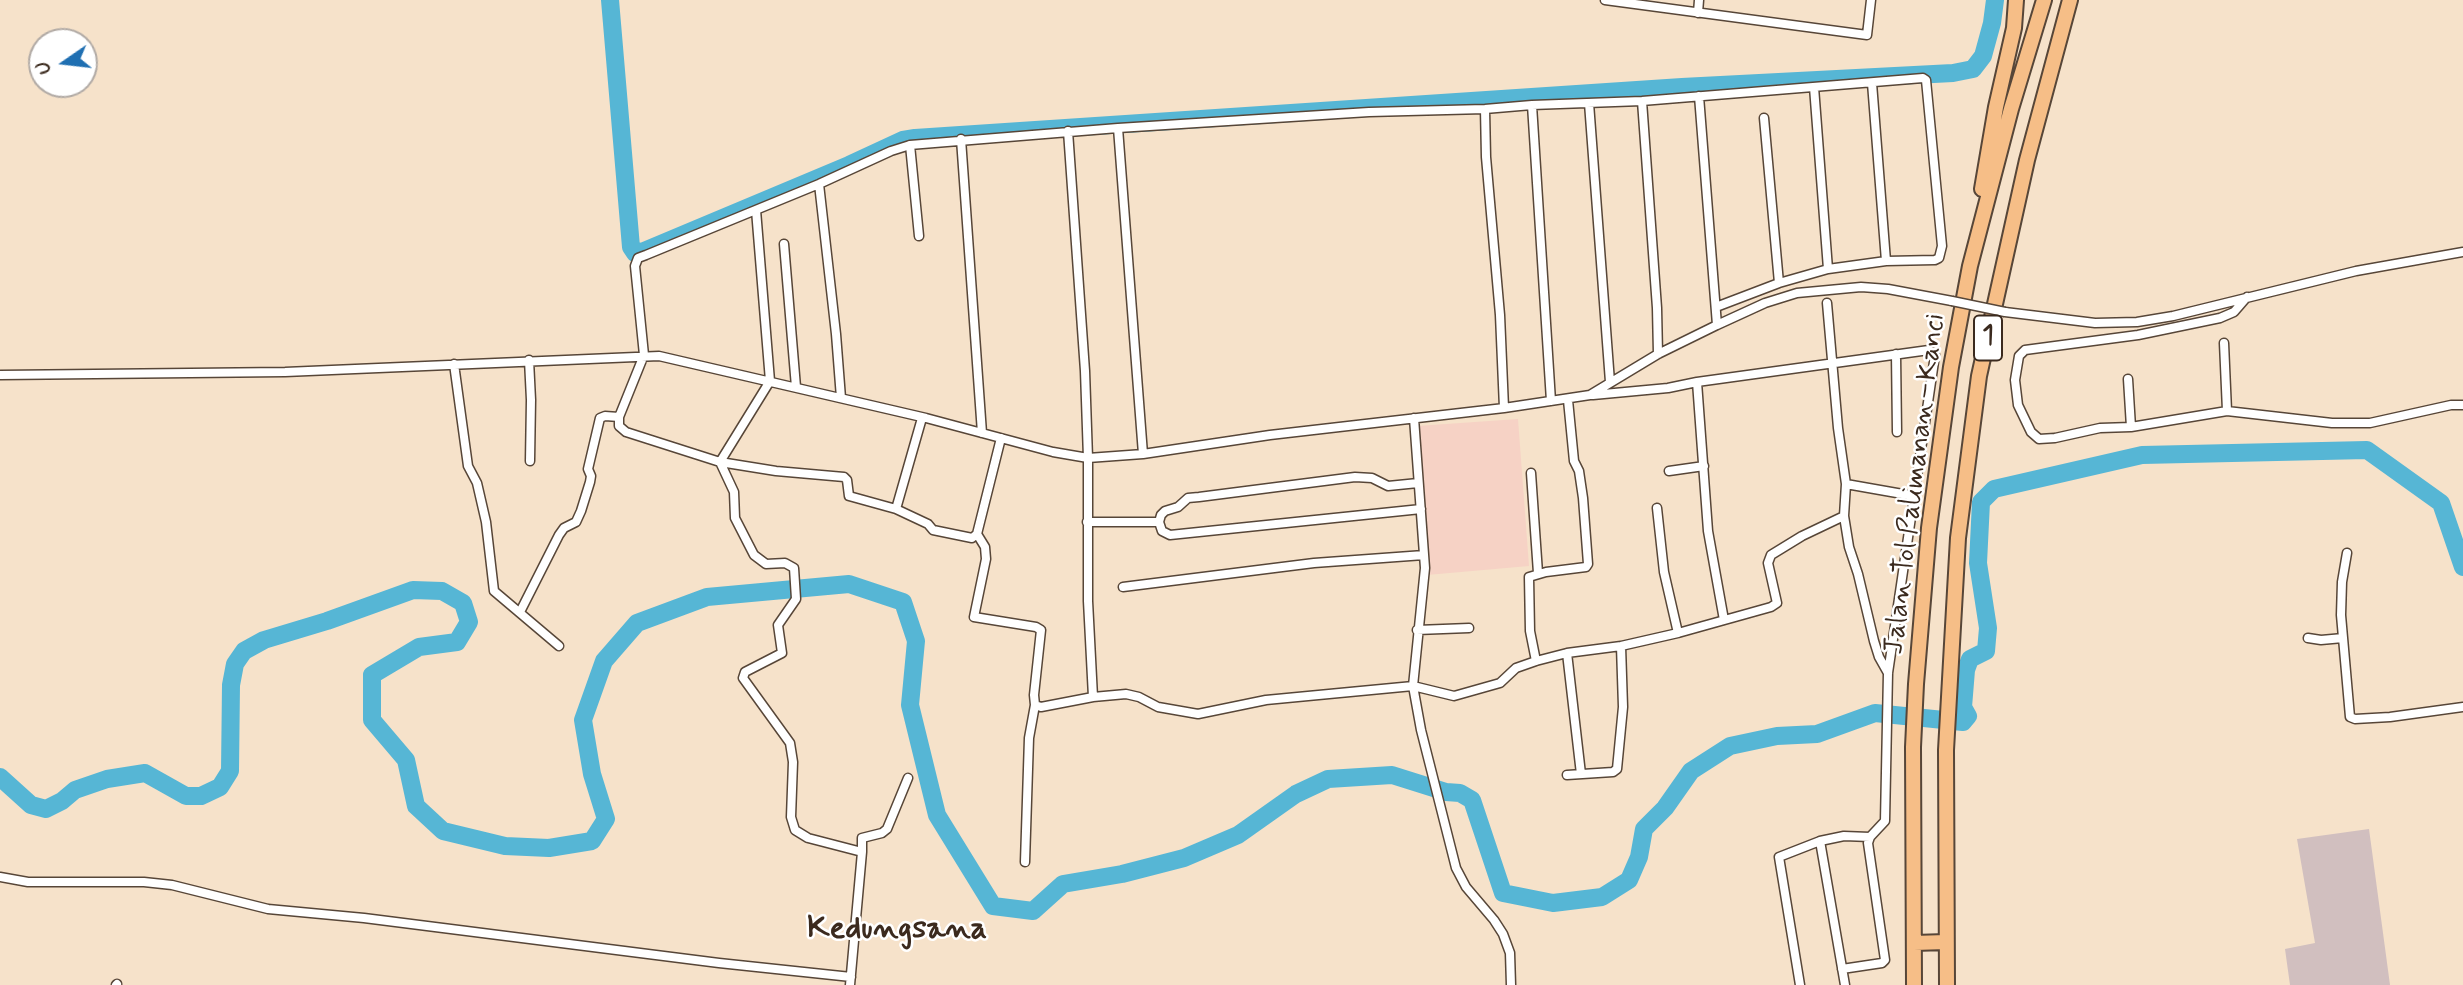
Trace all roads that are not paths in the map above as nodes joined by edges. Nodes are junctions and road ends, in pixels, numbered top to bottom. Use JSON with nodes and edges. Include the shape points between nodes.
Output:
{"nodes":[{"id":1,"x":1605,"y":0,"type":"edge"},
{"id":2,"x":1699,"y":0,"type":"edge"},
{"id":3,"x":1871,"y":0,"type":"edge"},
{"id":4,"x":2016,"y":0,"type":"edge"},
{"id":5,"x":2025,"y":0,"type":"edge"},
{"id":6,"x":2044,"y":0,"type":"edge"},
{"id":7,"x":2070,"y":0,"type":"edge"},
{"id":8,"x":1698,"y":13,"type":"junction"},
{"id":9,"x":2014,"y":28,"type":"junction"},
{"id":10,"x":1872,"y":83,"type":"junction"},
{"id":11,"x":1814,"y":87,"type":"junction"},
{"id":12,"x":1699,"y":96,"type":"junction"},
{"id":13,"x":1642,"y":101,"type":"junction"},
{"id":14,"x":1589,"y":103,"type":"junction"},
{"id":15,"x":1532,"y":104,"type":"junction"},
{"id":16,"x":1485,"y":109,"type":"junction"},
{"id":17,"x":1764,"y":118,"type":"dead end"},
{"id":18,"x":1118,"y":128,"type":"junction"},
{"id":19,"x":1068,"y":131,"type":"junction"},
{"id":20,"x":961,"y":139,"type":"junction"},
{"id":21,"x":910,"y":145,"type":"junction"},
{"id":22,"x":819,"y":184,"type":"junction"},
{"id":23,"x":755,"y":210,"type":"junction"},
{"id":24,"x":919,"y":236,"type":"dead end"},
{"id":25,"x":784,"y":244,"type":"dead end"},
{"id":26,"x":2463,"y":252,"type":"edge"},
{"id":27,"x":1886,"y":261,"type":"junction"},
{"id":28,"x":1970,"y":266,"type":"junction"},
{"id":29,"x":1828,"y":269,"type":"junction"},
{"id":30,"x":1779,"y":283,"type":"junction"},
{"id":31,"x":2247,"y":297,"type":"junction"},
{"id":32,"x":1827,"y":303,"type":"dead end"},
{"id":33,"x":1716,"y":307,"type":"junction"},
{"id":34,"x":1717,"y":325,"type":"junction"},
{"id":35,"x":2224,"y":344,"type":"dead end"},
{"id":36,"x":1896,"y":354,"type":"junction"},
{"id":37,"x":644,"y":355,"type":"junction"},
{"id":38,"x":1658,"y":355,"type":"junction"},
{"id":39,"x":528,"y":360,"type":"junction"},
{"id":40,"x":1833,"y":363,"type":"junction"},
{"id":41,"x":454,"y":364,"type":"junction"},
{"id":42,"x":0,"y":375,"type":"edge"},
{"id":43,"x":2128,"y":379,"type":"dead end"},
{"id":44,"x":771,"y":381,"type":"junction"},
{"id":45,"x":1610,"y":382,"type":"junction"},
{"id":46,"x":1698,"y":382,"type":"junction"},
{"id":47,"x":796,"y":387,"type":"junction"},
{"id":48,"x":1590,"y":395,"type":"junction"},
{"id":49,"x":841,"y":398,"type":"junction"},
{"id":50,"x":1568,"y":400,"type":"junction"},
{"id":51,"x":1551,"y":401,"type":"junction"},
{"id":52,"x":2463,"y":405,"type":"edge"},
{"id":53,"x":1504,"y":408,"type":"junction"},
{"id":54,"x":2227,"y":411,"type":"junction"},
{"id":55,"x":619,"y":417,"type":"junction"},
{"id":56,"x":922,"y":418,"type":"junction"},
{"id":57,"x":1414,"y":418,"type":"junction"},
{"id":58,"x":2131,"y":426,"type":"junction"},
{"id":59,"x":1897,"y":432,"type":"dead end"},
{"id":60,"x":982,"y":433,"type":"junction"},
{"id":61,"x":1000,"y":438,"type":"junction"},
{"id":62,"x":1143,"y":454,"type":"junction"},
{"id":63,"x":1088,"y":458,"type":"junction"},
{"id":64,"x":530,"y":461,"type":"dead end"},
{"id":65,"x":720,"y":462,"type":"junction"},
{"id":66,"x":1704,"y":466,"type":"junction"},
{"id":67,"x":1669,"y":471,"type":"dead end"},
{"id":68,"x":1531,"y":472,"type":"dead end"},
{"id":69,"x":1418,"y":483,"type":"junction"},
{"id":70,"x":1846,"y":484,"type":"junction"},
{"id":71,"x":1914,"y":496,"type":"junction"},
{"id":72,"x":1657,"y":508,"type":"dead end"},
{"id":73,"x":896,"y":509,"type":"junction"},
{"id":74,"x":1421,"y":509,"type":"junction"},
{"id":75,"x":1843,"y":516,"type":"junction"},
{"id":76,"x":1087,"y":522,"type":"junction"},
{"id":77,"x":1159,"y":522,"type":"junction"},
{"id":78,"x":977,"y":534,"type":"junction"},
{"id":79,"x":2347,"y":554,"type":"dead end"},
{"id":80,"x":1424,"y":555,"type":"junction"},
{"id":81,"x":1538,"y":573,"type":"junction"},
{"id":82,"x":1123,"y":587,"type":"dead end"},
{"id":83,"x":520,"y":612,"type":"junction"},
{"id":84,"x":1724,"y":620,"type":"junction"},
{"id":85,"x":1469,"y":628,"type":"dead end"},
{"id":86,"x":1417,"y":630,"type":"junction"},
{"id":87,"x":1678,"y":633,"type":"junction"},
{"id":88,"x":2308,"y":638,"type":"dead end"},
{"id":89,"x":2343,"y":638,"type":"junction"},
{"id":90,"x":559,"y":646,"type":"dead end"},
{"id":91,"x":1621,"y":646,"type":"junction"},
{"id":92,"x":1567,"y":653,"type":"junction"},
{"id":93,"x":1536,"y":661,"type":"junction"},
{"id":94,"x":1888,"y":673,"type":"junction"},
{"id":95,"x":1413,"y":686,"type":"junction"},
{"id":96,"x":1093,"y":697,"type":"junction"},
{"id":97,"x":1035,"y":705,"type":"junction"},
{"id":98,"x":2463,"y":707,"type":"edge"},
{"id":99,"x":1581,"y":774,"type":"junction"},
{"id":100,"x":1567,"y":775,"type":"dead end"},
{"id":101,"x":908,"y":778,"type":"dead end"},
{"id":102,"x":1870,"y":837,"type":"junction"},
{"id":103,"x":1821,"y":841,"type":"junction"},
{"id":104,"x":862,"y":852,"type":"junction"},
{"id":105,"x":1026,"y":862,"type":"dead end"},
{"id":106,"x":0,"y":877,"type":"edge"},
{"id":107,"x":1914,"y":943,"type":"junction"},
{"id":108,"x":1946,"y":943,"type":"junction"},
{"id":109,"x":1842,"y":969,"type":"junction"},
{"id":110,"x":851,"y":981,"type":"edge"},
{"id":111,"x":1511,"y":985,"type":"edge"},
{"id":112,"x":1800,"y":985,"type":"edge"},
{"id":113,"x":1845,"y":985,"type":"edge"},
{"id":114,"x":1914,"y":985,"type":"edge"},
{"id":115,"x":1947,"y":985,"type":"edge"}],
"edges":[{"from":1,"to":8,"type":"street"},
{"from":2,"to":8,"type":"street"},
{"from":3,"to":8,"type":"street","via":[[1867,35]]},
{"from":4,"to":9,"type":"highway"},
{"from":5,"to":9,"type":"highway"},
{"from":6,"to":28,"type":"highway","name":"Jalan Tol Palimanan–Kanci","number":"1"},
{"from":7,"to":108,"type":"highway","name":"Jalan Tol Palimanan–Kanci","number":"1","via":[[2027,160],[1979,376],[1958,538],[1948,684]]},
{"from":9,"to":28,"type":"highway"},
{"from":10,"to":11,"type":"street"},
{"from":10,"to":27,"type":"street"},
{"from":10,"to":27,"type":"street","via":[[1923,78],[1928,84],[1942,246],[1935,260]]},
{"from":11,"to":12,"type":"street"},
{"from":11,"to":29,"type":"street"},
{"from":12,"to":13,"type":"street"},
{"from":12,"to":33,"type":"street"},
{"from":13,"to":14,"type":"street"},
{"from":13,"to":38,"type":"street"},
{"from":14,"to":15,"type":"street"},
{"from":14,"to":45,"type":"street"},
{"from":15,"to":16,"type":"street"},
{"from":15,"to":51,"type":"street"},
{"from":16,"to":18,"type":"street","via":[[1369,111]]},
{"from":16,"to":53,"type":"street"},
{"from":17,"to":30,"type":"street"},
{"from":18,"to":19,"type":"street"},
{"from":18,"to":62,"type":"street"},
{"from":19,"to":20,"type":"street"},
{"from":19,"to":63,"type":"street"},
{"from":20,"to":21,"type":"street"},
{"from":20,"to":60,"type":"street"},
{"from":21,"to":22,"type":"street"},
{"from":21,"to":24,"type":"street"},
{"from":22,"to":23,"type":"street"},
{"from":22,"to":49,"type":"street"},
{"from":23,"to":37,"type":"street","via":[[636,260]]},
{"from":23,"to":44,"type":"street"},
{"from":25,"to":47,"type":"street"},
{"from":26,"to":31,"type":"street"},
{"from":27,"to":29,"type":"street"},
{"from":28,"to":107,"type":"highway","name":"Jalan Tol Palimanan–Kanci","number":"1","via":[[1929,528],[1916,684]]},
{"from":29,"to":30,"type":"street"},
{"from":30,"to":33,"type":"street"},
{"from":31,"to":34,"type":"street","bridge":true,"via":[[2173,316],[2095,323],[2006,312],[1888,289],[1834,288],[1765,303]]},
{"from":31,"to":58,"type":"street","via":[[2234,312],[2220,318],[2025,350],[2020,356],[2015,380],[2018,405],[2039,439]]},
{"from":32,"to":40,"type":"street"},
{"from":33,"to":34,"type":"street"},
{"from":34,"to":38,"type":"street"},
{"from":35,"to":54,"type":"street"},
{"from":36,"to":40,"type":"street"},
{"from":36,"to":59,"type":"street"},
{"from":36,"to":71,"type":"street","via":[[1929,350],[1936,358]]},
{"from":37,"to":39,"type":"street"},
{"from":37,"to":44,"type":"street"},
{"from":37,"to":55,"type":"street"},
{"from":38,"to":45,"type":"street"},
{"from":39,"to":41,"type":"street"},
{"from":39,"to":64,"type":"street"},
{"from":40,"to":46,"type":"street"},
{"from":40,"to":70,"type":"street"},
{"from":41,"to":42,"type":"street","via":[[285,372]]},
{"from":41,"to":83,"type":"street","via":[[468,466],[486,522],[493,587]]},
{"from":43,"to":58,"type":"street"},
{"from":44,"to":47,"type":"street"},
{"from":44,"to":65,"type":"street"},
{"from":45,"to":48,"type":"street"},
{"from":46,"to":48,"type":"street"},
{"from":46,"to":66,"type":"street"},
{"from":47,"to":49,"type":"street"},
{"from":48,"to":50,"type":"street"},
{"from":49,"to":56,"type":"street"},
{"from":50,"to":51,"type":"street"},
{"from":50,"to":81,"type":"street","via":[[1588,564]]},
{"from":51,"to":53,"type":"street"},
{"from":52,"to":54,"type":"street","via":[[2360,424]]},
{"from":53,"to":57,"type":"street"},
{"from":54,"to":58,"type":"street"},
{"from":55,"to":65,"type":"street","via":[[619,426],[626,432]]},
{"from":55,"to":83,"type":"street","via":[[600,418],[582,511],[559,535]]},
{"from":56,"to":60,"type":"street"},
{"from":56,"to":73,"type":"street"},
{"from":57,"to":62,"type":"street"},
{"from":57,"to":69,"type":"street"},
{"from":60,"to":61,"type":"street"},
{"from":61,"to":63,"type":"street"},
{"from":61,"to":78,"type":"street"},
{"from":62,"to":63,"type":"street"},
{"from":63,"to":76,"type":"street"},
{"from":65,"to":73,"type":"street","via":[[844,477],[849,496]]},
{"from":65,"to":104,"type":"street","via":[[734,492],[734,518],[754,555],[766,564],[790,564],[794,572],[796,596],[778,623],[782,653],[745,672],[743,678],[790,743],[795,830],[808,838]]},
{"from":66,"to":67,"type":"street"},
{"from":66,"to":84,"type":"street","via":[[1711,557]]},
{"from":68,"to":81,"type":"street"},
{"from":69,"to":74,"type":"street"},
{"from":69,"to":77,"type":"street","via":[[1388,486],[1372,478],[1355,477],[1188,498],[1163,513]]},
{"from":70,"to":71,"type":"street"},
{"from":70,"to":75,"type":"street"},
{"from":71,"to":94,"type":"street"},
{"from":72,"to":87,"type":"street","via":[[1664,572]]},
{"from":73,"to":78,"type":"street","via":[[933,530],[972,538]]},
{"from":74,"to":77,"type":"street","via":[[1170,536]]},
{"from":74,"to":80,"type":"street"},
{"from":75,"to":84,"type":"street","via":[[1771,555],[1768,563],[1776,605]]},
{"from":75,"to":94,"type":"street","via":[[1874,641]]},
{"from":76,"to":77,"type":"street"},
{"from":76,"to":96,"type":"street"},
{"from":78,"to":97,"type":"street","via":[[986,559],[974,617],[1041,630]]},
{"from":79,"to":89,"type":"street","via":[[2342,582]]},
{"from":80,"to":82,"type":"street","via":[[1314,563]]},
{"from":80,"to":86,"type":"street"},
{"from":81,"to":93,"type":"street","via":[[1529,578]]},
{"from":83,"to":90,"type":"street"},
{"from":84,"to":87,"type":"street"},
{"from":85,"to":86,"type":"street"},
{"from":86,"to":95,"type":"street"},
{"from":87,"to":91,"type":"street"},
{"from":88,"to":89,"type":"street"},
{"from":89,"to":98,"type":"street","via":[[2352,718]]},
{"from":91,"to":92,"type":"street"},
{"from":91,"to":99,"type":"street","via":[[1623,707],[1617,769]]},
{"from":92,"to":93,"type":"street"},
{"from":92,"to":99,"type":"street"},
{"from":93,"to":95,"type":"street","via":[[1516,668],[1498,683],[1458,696]]},
{"from":94,"to":102,"type":"street","via":[[1885,821]]},
{"from":95,"to":96,"type":"street","via":[[1266,700],[1198,714],[1158,707],[1126,694]]},
{"from":95,"to":111,"type":"street","via":[[1452,856],[1460,878],[1494,919],[1508,945]]},
{"from":96,"to":97,"type":"street"},
{"from":97,"to":105,"type":"street","via":[[1029,738]]},
{"from":99,"to":100,"type":"street"},
{"from":101,"to":104,"type":"street","via":[[887,829],[862,838]]},
{"from":102,"to":103,"type":"street","via":[[1844,835]]},
{"from":102,"to":109,"type":"street","via":[[1885,960]]},
{"from":103,"to":109,"type":"street"},
{"from":103,"to":112,"type":"street","via":[[1779,857]]},
{"from":104,"to":110,"type":"street"},
{"from":106,"to":110,"type":"street","via":[[28,883],[172,885],[268,909]]},
{"from":107,"to":108,"type":"highway"},
{"from":107,"to":114,"type":"highway","name":"Jalan Tol Palimanan–Kanci","number":"1"},
{"from":108,"to":115,"type":"highway","name":"Jalan Tol Palimanan–Kanci","number":"1"},
{"from":109,"to":113,"type":"street"}]}
